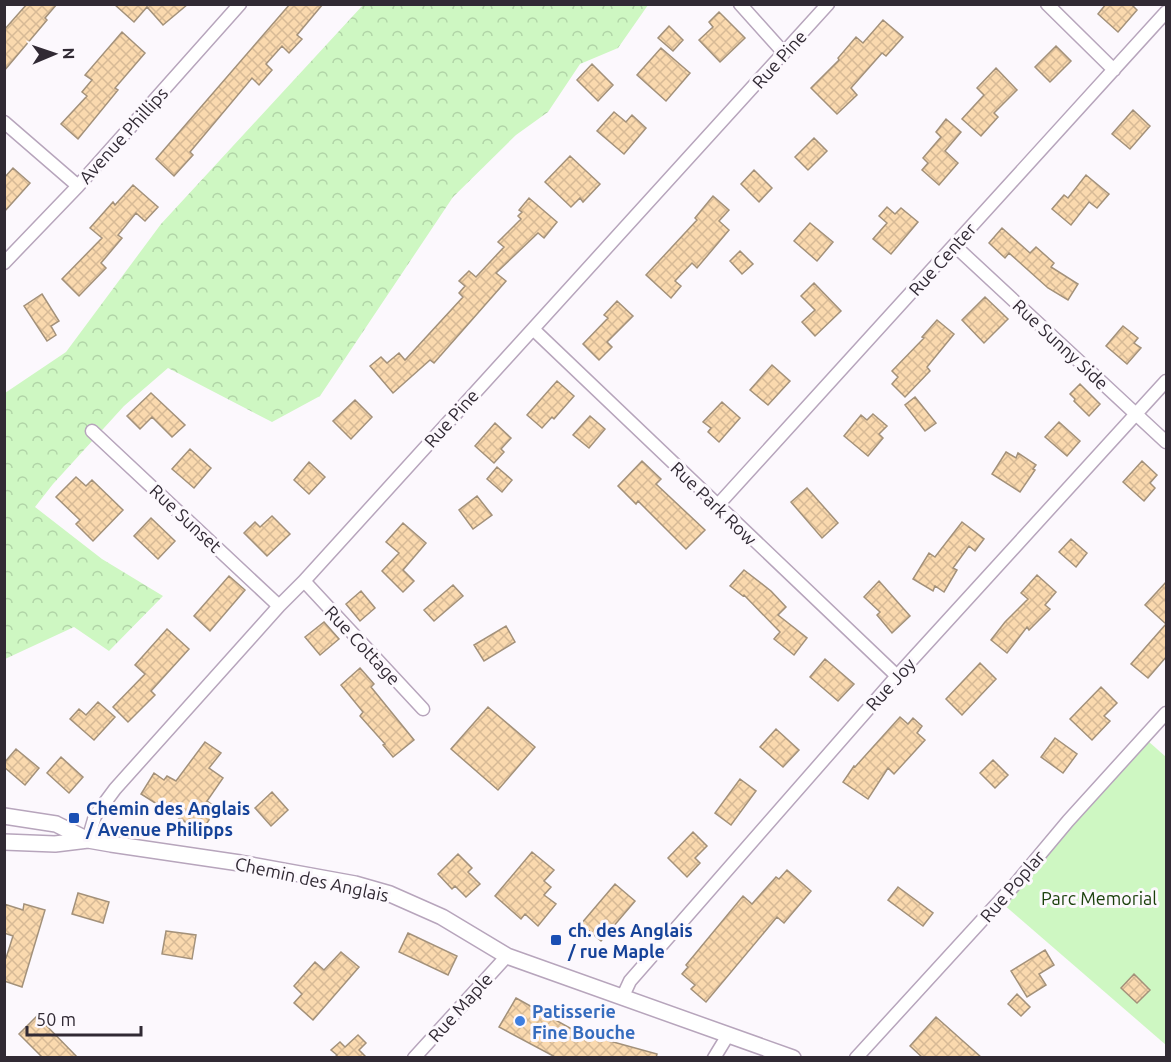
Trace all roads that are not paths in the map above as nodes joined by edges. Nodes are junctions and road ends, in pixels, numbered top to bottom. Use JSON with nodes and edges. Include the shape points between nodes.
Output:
{"nodes":[{"id":1,"x":240,"y":4,"type":"edge"},
{"id":2,"x":740,"y":4,"type":"edge"},
{"id":3,"x":828,"y":4,"type":"edge"},
{"id":4,"x":1047,"y":4,"type":"edge"},
{"id":5,"x":1167,"y":12,"type":"edge"},
{"id":6,"x":784,"y":53,"type":"junction"},
{"id":7,"x":1114,"y":70,"type":"junction"},
{"id":8,"x":4,"y":122,"type":"edge"},
{"id":9,"x":78,"y":186,"type":"junction"},
{"id":10,"x":955,"y":246,"type":"junction"},
{"id":11,"x":4,"y":263,"type":"edge"},
{"id":12,"x":533,"y":328,"type":"junction"},
{"id":13,"x":1167,"y":381,"type":"edge"},
{"id":14,"x":1137,"y":413,"type":"junction"},
{"id":15,"x":92,"y":431,"type":"dead end"},
{"id":16,"x":1167,"y":442,"type":"edge"},
{"id":17,"x":717,"y":506,"type":"junction"},
{"id":18,"x":304,"y":581,"type":"junction"},
{"id":19,"x":279,"y":606,"type":"junction"},
{"id":20,"x":897,"y":676,"type":"junction"},
{"id":21,"x":423,"y":709,"type":"dead end"},
{"id":22,"x":1167,"y":713,"type":"edge"},
{"id":23,"x":4,"y":816,"type":"edge"},
{"id":24,"x":88,"y":840,"type":"junction"},
{"id":25,"x":4,"y":842,"type":"edge"},
{"id":26,"x":507,"y":956,"type":"junction"},
{"id":27,"x":623,"y":996,"type":"junction"},
{"id":28,"x":728,"y":1035,"type":"junction"},
{"id":29,"x":414,"y":1058,"type":"edge"},
{"id":30,"x":714,"y":1058,"type":"edge"},
{"id":31,"x":793,"y":1058,"type":"edge"},
{"id":32,"x":856,"y":1058,"type":"edge"}],
"edges":[{"from":1,"to":9,"type":"street","name":"Avenue Phillips"},
{"from":2,"to":6,"type":"street"},
{"from":3,"to":6,"type":"street","name":"Rue Pine"},
{"from":4,"to":7,"type":"street"},
{"from":5,"to":7,"type":"street","name":"Rue Center"},
{"from":6,"to":12,"type":"street","name":"Rue Pine"},
{"from":7,"to":10,"type":"street","name":"Rue Center"},
{"from":8,"to":9,"type":"street"},
{"from":9,"to":11,"type":"street","name":"Avenue Phillips"},
{"from":10,"to":14,"type":"street","name":"Rue Sunny Side"},
{"from":10,"to":17,"type":"street","name":"Rue Center"},
{"from":12,"to":17,"type":"street","name":"Rue Park Row"},
{"from":12,"to":18,"type":"street","name":"Rue Pine"},
{"from":13,"to":14,"type":"street","name":"Rue Joy"},
{"from":14,"to":16,"type":"street","name":"Rue Sunny Side"},
{"from":14,"to":20,"type":"street","name":"Rue Joy"},
{"from":15,"to":19,"type":"street","name":"Rue Sunset"},
{"from":17,"to":20,"type":"street","name":"Rue Park Row"},
{"from":18,"to":19,"type":"street","name":"Rue Pine"},
{"from":18,"to":21,"type":"street","name":"Rue Cottage"},
{"from":19,"to":24,"type":"street","name":"Rue Pine","via":[[115,789],[94,816]]},
{"from":20,"to":27,"type":"street","name":"Rue Joy","via":[[630,981]]},
{"from":22,"to":32,"type":"street","name":"Rue Poplar"},
{"from":23,"to":24,"type":"street","name":"Chemin des Anglais","via":[[56,824]]},
{"from":24,"to":25,"type":"street","name":"Chemin des Anglais","via":[[55,844]]},
{"from":24,"to":26,"type":"street","name":"Chemin des Anglais","via":[[240,863],[390,894],[442,917]]},
{"from":26,"to":27,"type":"street","name":"Chemin des Anglais"},
{"from":26,"to":29,"type":"street","name":"Rue Maple"},
{"from":27,"to":28,"type":"street","name":"Chemin des Anglais"},
{"from":28,"to":30,"type":"street"},
{"from":28,"to":31,"type":"street","name":"Chemin des Anglais"}]}
